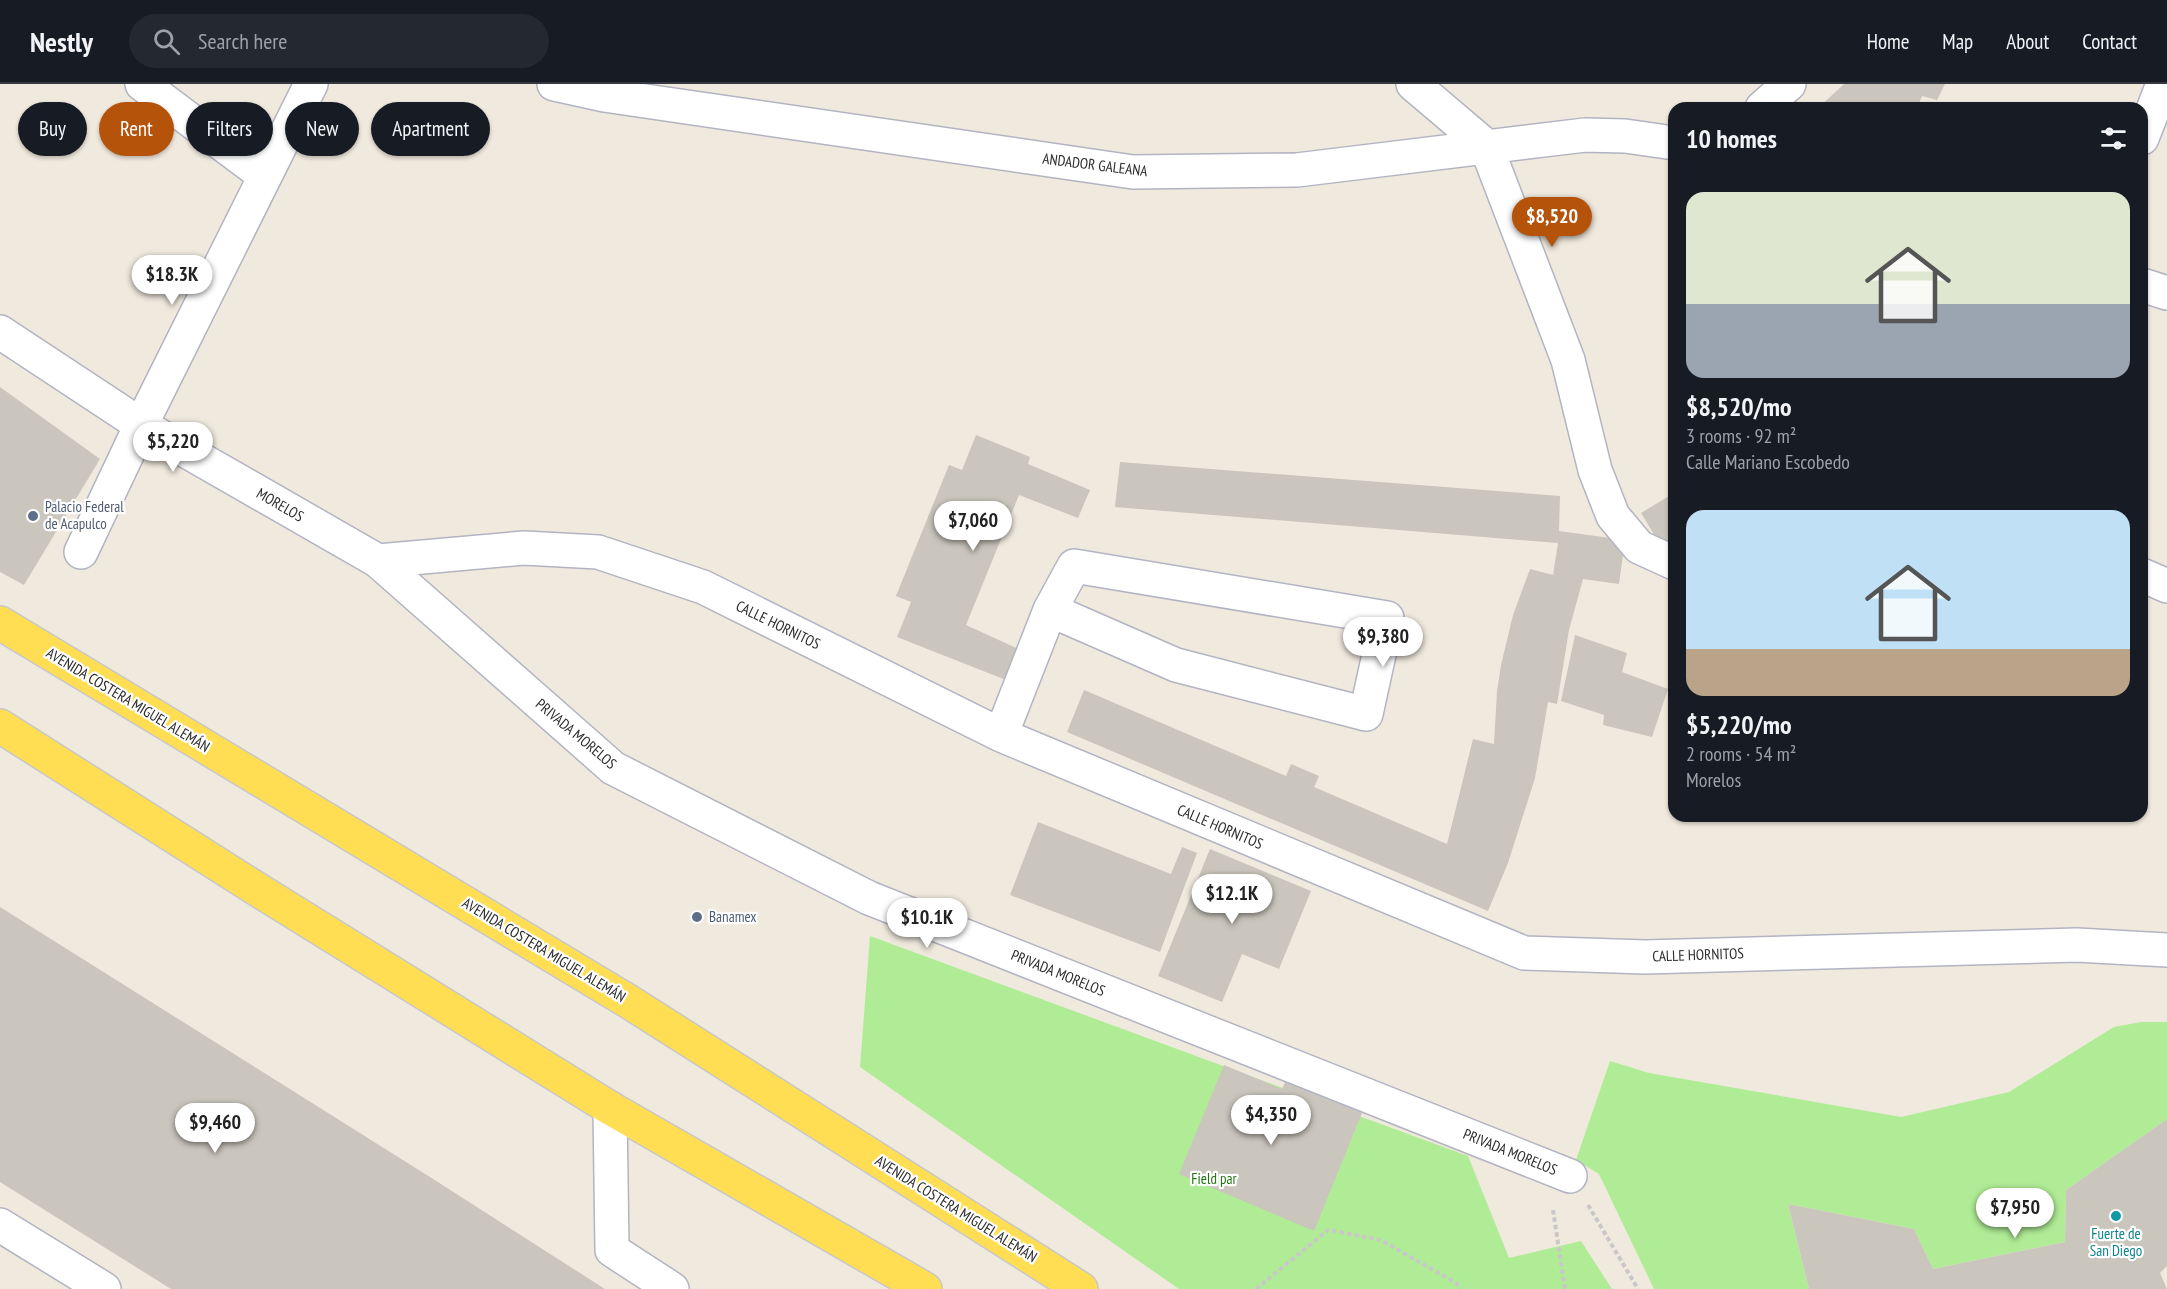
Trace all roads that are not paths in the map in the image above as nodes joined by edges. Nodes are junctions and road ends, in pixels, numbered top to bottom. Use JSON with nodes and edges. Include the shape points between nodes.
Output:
{"nodes":[{"id":1,"x":142,"y":84,"type":"edge"},
{"id":2,"x":311,"y":84,"type":"edge"},
{"id":3,"x":554,"y":84,"type":"edge"},
{"id":4,"x":1413,"y":84,"type":"edge"},
{"id":5,"x":1789,"y":84,"type":"edge"},
{"id":6,"x":2163,"y":84,"type":"edge"},
{"id":7,"x":1769,"y":102,"type":"edge"},
{"id":8,"x":2148,"y":123,"type":"edge"},
{"id":9,"x":1668,"y":142,"type":"edge"},
{"id":10,"x":1486,"y":146,"type":"junction"},
{"id":11,"x":265,"y":176,"type":"junction"},
{"id":12,"x":2148,"y":287,"type":"edge"},
{"id":13,"x":2167,"y":293,"type":"edge"},
{"id":14,"x":0,"y":332,"type":"edge"},
{"id":15,"x":141,"y":425,"type":"junction"},
{"id":16,"x":81,"y":552,"type":"dead end"},
{"id":17,"x":1668,"y":560,"type":"edge"},
{"id":18,"x":378,"y":561,"type":"junction"},
{"id":19,"x":2148,"y":578,"type":"edge"},
{"id":20,"x":2167,"y":586,"type":"edge"},
{"id":21,"x":1050,"y":610,"type":"junction"},
{"id":22,"x":0,"y":623,"type":"edge"},
{"id":23,"x":0,"y":726,"type":"edge"},
{"id":24,"x":1000,"y":735,"type":"junction"},
{"id":25,"x":2167,"y":950,"type":"edge"},
{"id":26,"x":610,"y":1108,"type":"junction"},
{"id":27,"x":1570,"y":1176,"type":"road end"},
{"id":28,"x":0,"y":1225,"type":"edge"},
{"id":29,"x":104,"y":1289,"type":"edge"},
{"id":30,"x":672,"y":1289,"type":"edge"},
{"id":31,"x":925,"y":1289,"type":"edge"},
{"id":32,"x":1082,"y":1289,"type":"edge"}],
"edges":[{"from":1,"to":11,"type":"street"},
{"from":2,"to":11,"type":"street"},
{"from":3,"to":10,"type":"street","name":"ANDADOR GALEANA","via":[[604,95],[1133,172],[1297,170]]},
{"from":4,"to":10,"type":"street"},
{"from":5,"to":7,"type":"street"},
{"from":6,"to":8,"type":"street"},
{"from":9,"to":10,"type":"street","name":"ANDADOR GALEANA","via":[[1585,135]]},
{"from":10,"to":17,"type":"street","via":[[1568,360],[1595,470],[1613,516],[1639,547]]},
{"from":11,"to":15,"type":"street"},
{"from":12,"to":13,"type":"street"},
{"from":14,"to":15,"type":"street","name":"MORELOS"},
{"from":15,"to":16,"type":"street"},
{"from":15,"to":18,"type":"street","name":"MORELOS"},
{"from":18,"to":24,"type":"street","name":"CALLE HORNITOS","via":[[524,548],[598,552],[703,588]]},
{"from":18,"to":27,"type":"street","name":"PRIVADA MORELOS","via":[[624,774],[869,898]]},
{"from":19,"to":20,"type":"street"},
{"from":21,"to":21,"type":"street","via":[[1176,665],[1366,714],[1387,618],[1074,566]]},
{"from":21,"to":24,"type":"street"},
{"from":22,"to":32,"type":"main road","name":"AVENIDA COSTERA MIGUEL ALEMÁN","via":[[631,1003]]},
{"from":23,"to":26,"type":"main road"},
{"from":24,"to":25,"type":"street","name":"CALLE HORNITOS","via":[[1524,953],[1645,957],[2077,945]]},
{"from":26,"to":30,"type":"street","via":[[612,1250]]},
{"from":26,"to":31,"type":"main road"},
{"from":28,"to":29,"type":"street"}]}
